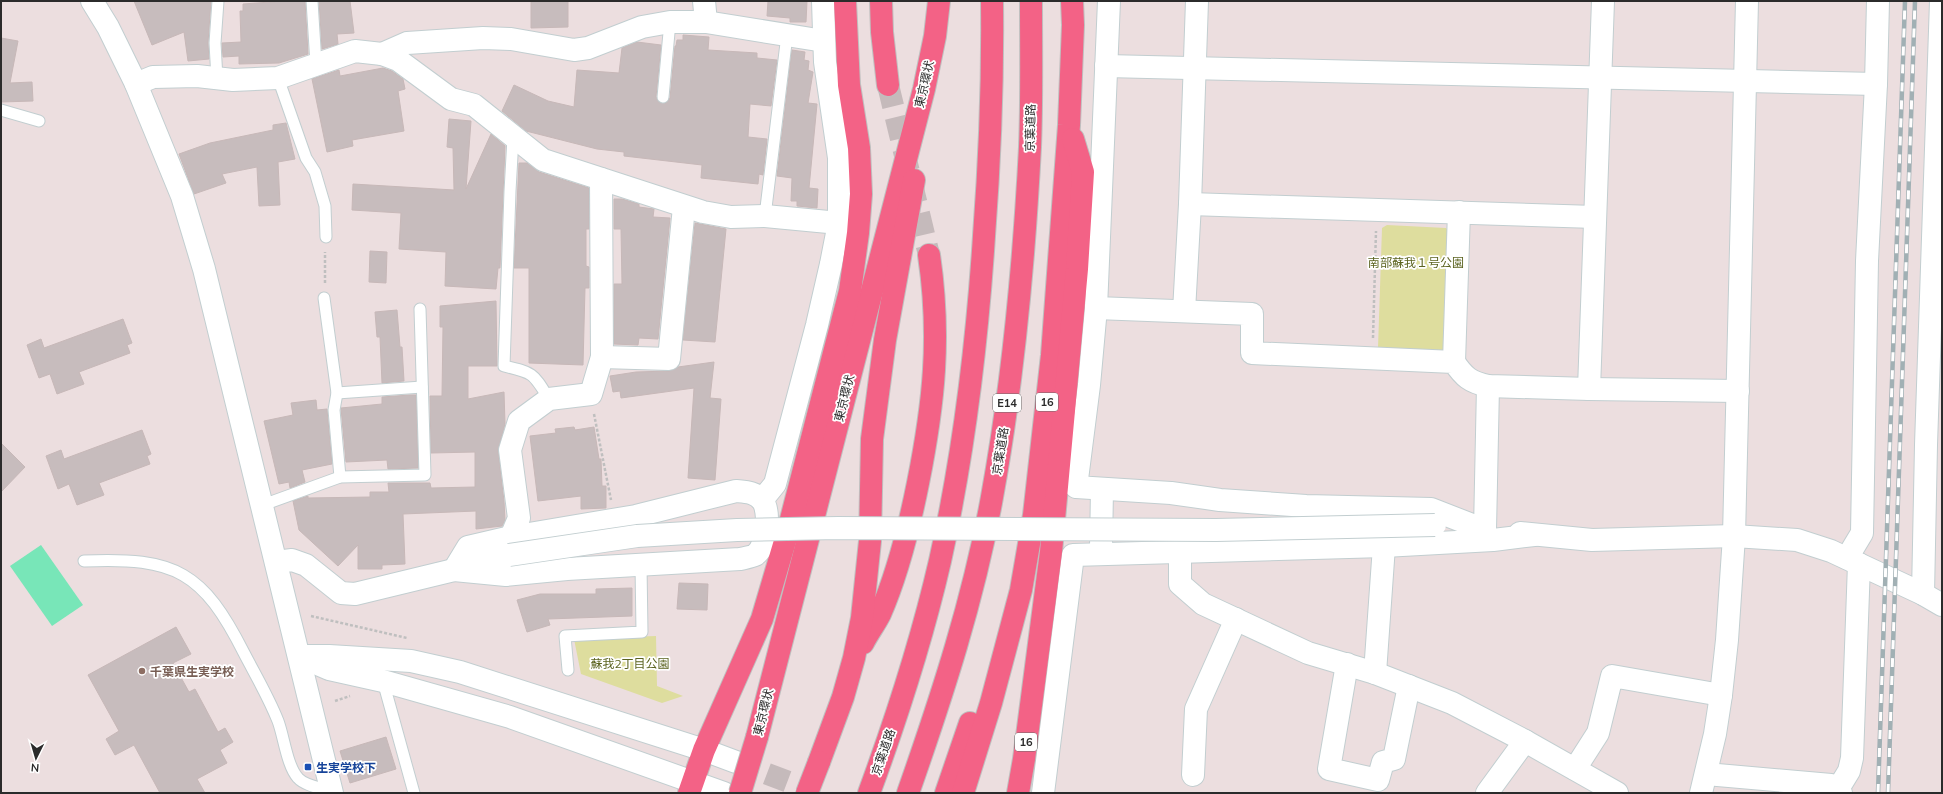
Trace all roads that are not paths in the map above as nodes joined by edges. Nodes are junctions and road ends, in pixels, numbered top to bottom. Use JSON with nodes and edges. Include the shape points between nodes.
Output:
{"nodes":[{"id":1,"x":92,"y":1,"type":"edge"},
{"id":2,"x":218,"y":1,"type":"edge"},
{"id":3,"x":312,"y":1,"type":"edge"},
{"id":4,"x":823,"y":1,"type":"edge"},
{"id":5,"x":845,"y":1,"type":"edge"},
{"id":6,"x":881,"y":1,"type":"edge"},
{"id":7,"x":939,"y":1,"type":"edge"},
{"id":8,"x":992,"y":1,"type":"edge"},
{"id":9,"x":1032,"y":1,"type":"edge"},
{"id":10,"x":1072,"y":1,"type":"edge"},
{"id":11,"x":1081,"y":1,"type":"edge"},
{"id":12,"x":1109,"y":1,"type":"edge"},
{"id":13,"x":1197,"y":1,"type":"edge"},
{"id":14,"x":1602,"y":1,"type":"edge"},
{"id":15,"x":1747,"y":1,"type":"edge"},
{"id":16,"x":1878,"y":1,"type":"edge"},
{"id":17,"x":1941,"y":1,"type":"edge"},
{"id":18,"x":705,"y":12,"type":"edge"},
{"id":19,"x":670,"y":22,"type":"junction"},
{"id":20,"x":1073,"y":25,"type":"junction"},
{"id":21,"x":787,"y":35,"type":"junction"},
{"id":22,"x":824,"y":41,"type":"junction"},
{"id":23,"x":382,"y":54,"type":"junction"},
{"id":24,"x":316,"y":64,"type":"junction"},
{"id":25,"x":1106,"y":66,"type":"junction"},
{"id":26,"x":1194,"y":68,"type":"junction"},
{"id":27,"x":1940,"y":70,"type":"edge"},
{"id":28,"x":278,"y":78,"type":"junction"},
{"id":29,"x":1601,"y":78,"type":"junction"},
{"id":30,"x":217,"y":79,"type":"junction"},
{"id":31,"x":1745,"y":82,"type":"junction"},
{"id":32,"x":136,"y":84,"type":"junction"},
{"id":33,"x":1876,"y":84,"type":"junction"},
{"id":34,"x":888,"y":85,"type":"tunnel mouth"},
{"id":35,"x":924,"y":88,"type":"junction"},
{"id":36,"x":663,"y":97,"type":"dead end"},
{"id":37,"x":1,"y":110,"type":"edge"},
{"id":38,"x":39,"y":121,"type":"dead end"},
{"id":39,"x":1069,"y":125,"type":"junction"},
{"id":40,"x":513,"y":138,"type":"junction"},
{"id":41,"x":601,"y":179,"type":"junction"},
{"id":42,"x":1938,"y":182,"type":"edge"},
{"id":43,"x":1190,"y":204,"type":"junction"},
{"id":44,"x":684,"y":207,"type":"junction"},
{"id":45,"x":1460,"y":212,"type":"junction"},
{"id":46,"x":765,"y":216,"type":"junction"},
{"id":47,"x":1595,"y":217,"type":"junction"},
{"id":48,"x":839,"y":223,"type":"junction"},
{"id":49,"x":326,"y":237,"type":"road end"},
{"id":50,"x":929,"y":255,"type":"tunnel mouth"},
{"id":51,"x":324,"y":298,"type":"road end"},
{"id":52,"x":1096,"y":308,"type":"junction"},
{"id":53,"x":420,"y":310,"type":"dead end"},
{"id":54,"x":1184,"y":311,"type":"junction"},
{"id":55,"x":602,"y":357,"type":"junction"},
{"id":56,"x":1454,"y":362,"type":"junction"},
{"id":57,"x":1488,"y":386,"type":"junction"},
{"id":58,"x":422,"y":387,"type":"junction"},
{"id":59,"x":1589,"y":389,"type":"junction"},
{"id":60,"x":1738,"y":391,"type":"junction"},
{"id":61,"x":337,"y":393,"type":"junction"},
{"id":62,"x":549,"y":399,"type":"junction"},
{"id":63,"x":1934,"y":450,"type":"edge"},
{"id":64,"x":340,"y":477,"type":"junction"},
{"id":65,"x":1102,"y":489,"type":"junction"},
{"id":66,"x":762,"y":500,"type":"junction"},
{"id":67,"x":260,"y":506,"type":"junction"},
{"id":68,"x":1485,"y":530,"type":"junction"},
{"id":69,"x":1534,"y":535,"type":"junction"},
{"id":70,"x":1734,"y":536,"type":"junction"},
{"id":71,"x":510,"y":546,"type":"junction"},
{"id":72,"x":1384,"y":546,"type":"junction"},
{"id":73,"x":1180,"y":551,"type":"junction"},
{"id":74,"x":1101,"y":554,"type":"junction"},
{"id":75,"x":84,"y":561,"type":"dead end"},
{"id":76,"x":276,"y":562,"type":"junction"},
{"id":77,"x":1853,"y":562,"type":"junction"},
{"id":78,"x":641,"y":565,"type":"junction"},
{"id":79,"x":454,"y":570,"type":"junction"},
{"id":80,"x":1923,"y":594,"type":"junction"},
{"id":81,"x":1942,"y":605,"type":"edge"},
{"id":82,"x":1236,"y":619,"type":"junction"},
{"id":83,"x":1006,"y":646,"type":"junction"},
{"id":84,"x":299,"y":656,"type":"junction"},
{"id":85,"x":854,"y":658,"type":"junction"},
{"id":86,"x":1347,"y":664,"type":"junction"},
{"id":87,"x":568,"y":670,"type":"dead end"},
{"id":88,"x":1375,"y":672,"type":"junction"},
{"id":89,"x":382,"y":681,"type":"junction"},
{"id":90,"x":1409,"y":686,"type":"junction"},
{"id":91,"x":1721,"y":695,"type":"junction"},
{"id":92,"x":1525,"y":741,"type":"junction"},
{"id":93,"x":704,"y":750,"type":"junction"},
{"id":94,"x":736,"y":762,"type":"tunnel mouth"},
{"id":95,"x":1575,"y":769,"type":"junction"},
{"id":96,"x":1193,"y":775,"type":"dead end"},
{"id":97,"x":1703,"y":784,"type":"edge"},
{"id":98,"x":691,"y":787,"type":"edge"},
{"id":99,"x":1782,"y":787,"type":"edge"},
{"id":100,"x":1596,"y":788,"type":"edge"},
{"id":101,"x":870,"y":790,"type":"edge"},
{"id":102,"x":1840,"y":791,"type":"edge"},
{"id":103,"x":332,"y":792,"type":"edge"},
{"id":104,"x":414,"y":793,"type":"edge"},
{"id":105,"x":724,"y":793,"type":"edge"},
{"id":106,"x":740,"y":793,"type":"edge"},
{"id":107,"x":807,"y":793,"type":"edge"},
{"id":108,"x":908,"y":793,"type":"edge"},
{"id":109,"x":946,"y":793,"type":"edge"},
{"id":110,"x":963,"y":793,"type":"edge"},
{"id":111,"x":1018,"y":793,"type":"edge"},
{"id":112,"x":1043,"y":793,"type":"edge"},
{"id":113,"x":1487,"y":793,"type":"edge"},
{"id":114,"x":1617,"y":793,"type":"edge"}],
"edges":[{"from":1,"to":32,"type":"street"},
{"from":2,"to":30,"type":"lane","via":[[214,42]]},
{"from":3,"to":24,"type":"lane"},
{"from":4,"to":22,"type":"street"},
{"from":5,"to":93,"type":"highway","via":[[848,85],[859,148],[861,194],[850,291],[788,531],[762,619]]},
{"from":6,"to":34,"type":"highway"},
{"from":7,"to":35,"type":"highway","name":"東京環状","via":[[935,36]]},
{"from":8,"to":101,"type":"highway","name":"京葉道路","via":[[993,74],[988,180],[979,317],[968,404],[954,494],[939,562],[907,682]]},
{"from":9,"to":108,"type":"highway","name":"京葉道路","number":"E14","via":[[1030,146],[1017,327],[1003,429],[992,498],[961,631]]},
{"from":10,"to":20,"type":"highway","number":"16"},
{"from":11,"to":20,"type":"highway"},
{"from":12,"to":25,"type":"street"},
{"from":13,"to":26,"type":"street"},
{"from":14,"to":29,"type":"street"},
{"from":15,"to":31,"type":"street"},
{"from":16,"to":33,"type":"street"},
{"from":17,"to":27,"type":"street"},
{"from":18,"to":19,"type":"street"},
{"from":18,"to":21,"type":"street"},
{"from":19,"to":23,"type":"street","via":[[642,27],[588,48],[574,50],[518,40],[482,38],[407,43]]},
{"from":19,"to":36,"type":"lane"},
{"from":20,"to":39,"type":"highway","number":"16"},
{"from":21,"to":22,"type":"street"},
{"from":21,"to":46,"type":"lane"},
{"from":22,"to":48,"type":"street","via":[[824,62],[839,158]]},
{"from":23,"to":24,"type":"street","via":[[355,50]]},
{"from":23,"to":40,"type":"street","via":[[398,60],[451,99],[474,105]]},
{"from":24,"to":28,"type":"street"},
{"from":25,"to":26,"type":"street"},
{"from":25,"to":52,"type":"street"},
{"from":26,"to":29,"type":"street"},
{"from":26,"to":43,"type":"street"},
{"from":27,"to":42,"type":"street"},
{"from":28,"to":30,"type":"street"},
{"from":28,"to":49,"type":"lane","via":[[306,158],[315,172],[324,206]]},
{"from":29,"to":31,"type":"street"},
{"from":29,"to":47,"type":"street"},
{"from":30,"to":32,"type":"street","via":[[197,76],[153,77]]},
{"from":31,"to":33,"type":"street"},
{"from":31,"to":60,"type":"street"},
{"from":32,"to":67,"type":"street","via":[[182,196],[204,269]]},
{"from":33,"to":77,"type":"street","via":[[1867,261],[1862,534]]},
{"from":35,"to":85,"type":"highway","via":[[923,136],[886,332],[872,439],[870,541],[862,618]]},
{"from":35,"to":106,"type":"highway","name":"東京環状","bridge":true,"via":[[757,737]]},
{"from":37,"to":38,"type":"lane"},
{"from":39,"to":83,"type":"highway","number":"16","via":[[1052,355],[1034,515],[1021,590]]},
{"from":39,"to":111,"type":"highway","number":"16","via":[[1083,172],[1077,269],[1050,552]]},
{"from":40,"to":41,"type":"street","via":[[543,160]]},
{"from":40,"to":62,"type":"lane","via":[[504,366],[524,370],[536,377]]},
{"from":41,"to":44,"type":"street"},
{"from":41,"to":55,"type":"street"},
{"from":42,"to":63,"type":"street"},
{"from":43,"to":45,"type":"street"},
{"from":43,"to":54,"type":"street"},
{"from":44,"to":46,"type":"street","via":[[731,217]]},
{"from":44,"to":55,"type":"street","via":[[669,359]]},
{"from":45,"to":47,"type":"street"},
{"from":45,"to":56,"type":"street"},
{"from":46,"to":48,"type":"street"},
{"from":47,"to":59,"type":"street"},
{"from":48,"to":66,"type":"street","via":[[775,484]]},
{"from":50,"to":85,"type":"highway","via":[[935,291],[936,335],[935,378],[929,429],[908,530],[894,577],[880,614]]},
{"from":51,"to":61,"type":"lane"},
{"from":52,"to":54,"type":"street"},
{"from":52,"to":65,"type":"street","via":[[1076,487]]},
{"from":53,"to":58,"type":"lane"},
{"from":54,"to":56,"type":"street","via":[[1252,314],[1252,353]]},
{"from":55,"to":62,"type":"street","via":[[591,394]]},
{"from":56,"to":57,"type":"street","via":[[1463,376]]},
{"from":57,"to":59,"type":"street"},
{"from":57,"to":68,"type":"street"},
{"from":58,"to":61,"type":"lane"},
{"from":58,"to":64,"type":"lane","via":[[425,475]]},
{"from":59,"to":60,"type":"street"},
{"from":60,"to":70,"type":"street"},
{"from":61,"to":64,"type":"lane","via":[[334,410]]},
{"from":62,"to":71,"type":"street","via":[[519,421],[510,450],[519,518]]},
{"from":63,"to":80,"type":"street"},
{"from":64,"to":67,"type":"lane"},
{"from":65,"to":68,"type":"street","via":[[1306,506],[1431,509]]},
{"from":65,"to":74,"type":"street"},
{"from":66,"to":71,"type":"street","via":[[751,492],[736,491]]},
{"from":66,"to":78,"type":"street","via":[[767,515],[764,545],[755,555],[740,559]]},
{"from":67,"to":76,"type":"street"},
{"from":68,"to":69,"type":"street"},
{"from":68,"to":71,"type":"street","bridge":true,"via":[[1435,525],[1216,530],[838,528],[737,530]]},
{"from":69,"to":70,"type":"street","via":[[1592,540]]},
{"from":69,"to":72,"type":"street"},
{"from":70,"to":77,"type":"street","via":[[1797,540],[1831,551]]},
{"from":70,"to":91,"type":"street"},
{"from":71,"to":79,"type":"street"},
{"from":72,"to":73,"type":"street"},
{"from":72,"to":88,"type":"street"},
{"from":73,"to":74,"type":"street"},
{"from":73,"to":82,"type":"street","via":[[1180,584],[1203,604]]},
{"from":74,"to":112,"type":"street","via":[[1073,555]]},
{"from":75,"to":103,"type":"lane","via":[[146,563],[173,569],[193,580],[207,593],[230,625],[272,707],[291,765],[298,778]]},
{"from":76,"to":79,"type":"street","via":[[292,560],[306,565],[341,593],[355,594]]},
{"from":76,"to":84,"type":"street"},
{"from":77,"to":80,"type":"street"},
{"from":77,"to":102,"type":"street","via":[[1852,758]]},
{"from":78,"to":79,"type":"street","via":[[506,575]]},
{"from":78,"to":87,"type":"lane","via":[[642,632],[565,636]]},
{"from":80,"to":81,"type":"street"},
{"from":82,"to":86,"type":"street","via":[[1308,653]]},
{"from":82,"to":96,"type":"street","via":[[1196,709]]},
{"from":83,"to":109,"type":"highway","via":[[987,674]]},
{"from":83,"to":110,"type":"highway","number":"16"},
{"from":84,"to":89,"type":"street","via":[[329,669]]},
{"from":84,"to":93,"type":"street","via":[[411,661],[460,672]]},
{"from":84,"to":103,"type":"street"},
{"from":85,"to":107,"type":"highway","bridge":true,"via":[[836,719]]},
{"from":86,"to":88,"type":"street"},
{"from":86,"to":90,"type":"street","via":[[1329,769],[1378,780],[1383,762],[1394,759]]},
{"from":88,"to":90,"type":"street"},
{"from":89,"to":98,"type":"street","via":[[510,717]]},
{"from":89,"to":104,"type":"lane"},
{"from":90,"to":92,"type":"street","via":[[1452,703]]},
{"from":91,"to":95,"type":"street","via":[[1612,676],[1598,733]]},
{"from":91,"to":97,"type":"street"},
{"from":92,"to":95,"type":"street"},
{"from":92,"to":113,"type":"street"},
{"from":93,"to":94,"type":"street"},
{"from":93,"to":98,"type":"highway"},
{"from":95,"to":100,"type":"street"},
{"from":97,"to":99,"type":"street"},
{"from":98,"to":105,"type":"street"},
{"from":99,"to":102,"type":"street","via":[[1831,785]]},
{"from":100,"to":114,"type":"street"}]}
